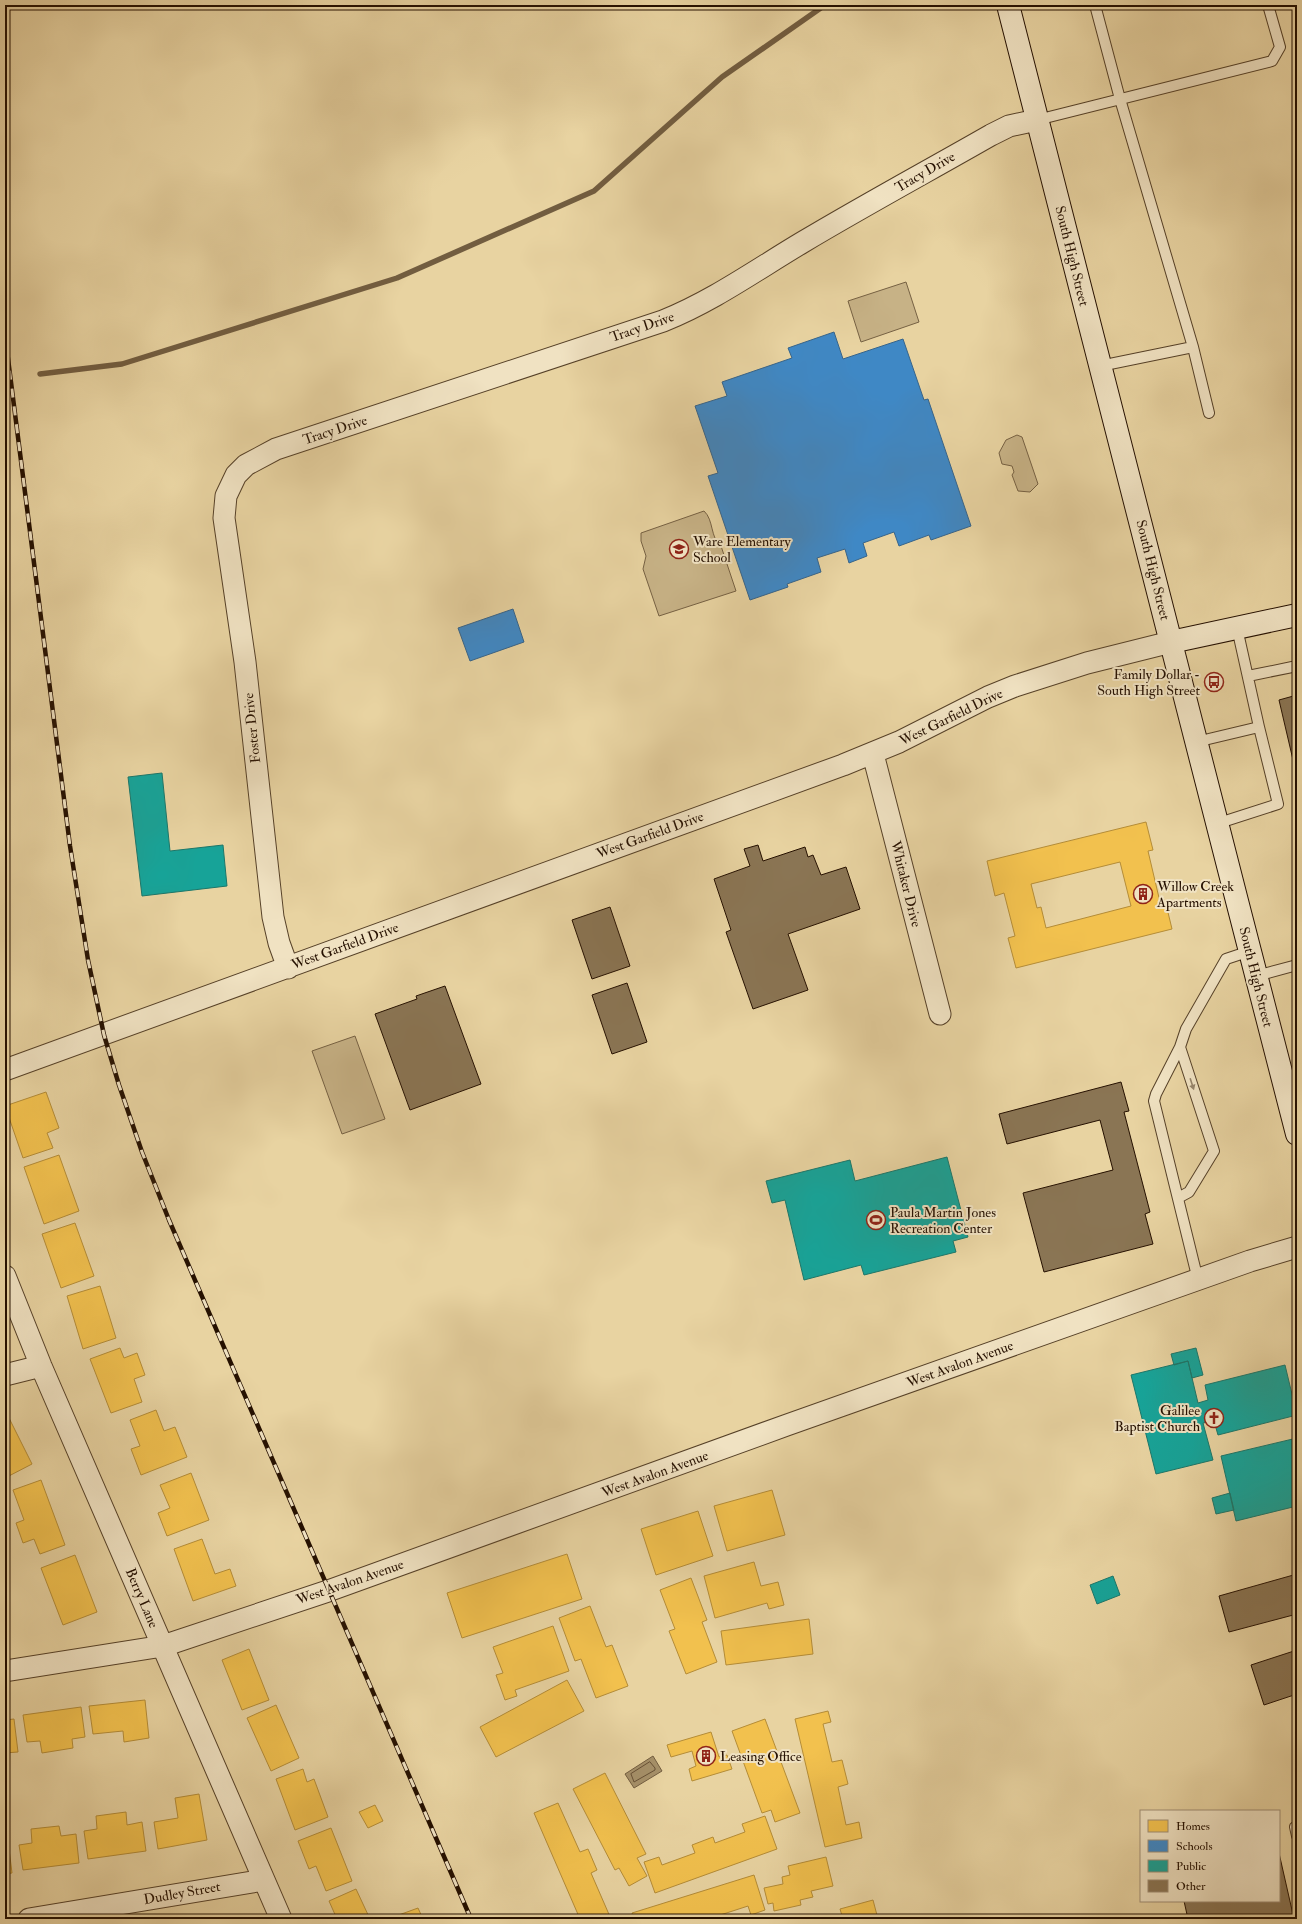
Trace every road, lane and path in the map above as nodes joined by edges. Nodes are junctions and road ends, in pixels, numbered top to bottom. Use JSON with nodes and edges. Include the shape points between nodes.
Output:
{"nodes":[{"id":1,"x":1008,"y":5,"type":"edge"},
{"id":2,"x":1094,"y":5,"type":"edge"},
{"id":3,"x":1268,"y":5,"type":"edge"},
{"id":4,"x":1120,"y":99,"type":"junction"},
{"id":5,"x":1037,"y":120,"type":"junction"},
{"id":6,"x":1193,"y":347,"type":"junction"},
{"id":7,"x":1100,"y":366,"type":"junction"},
{"id":8,"x":1209,"y":413,"type":"dead end"},
{"id":9,"x":229,"y":488,"type":"joint"},
{"id":10,"x":1297,"y":615,"type":"edge"},
{"id":11,"x":1238,"y":628,"type":"junction"},
{"id":12,"x":1171,"y":642,"type":"junction"},
{"id":13,"x":1297,"y":666,"type":"edge"},
{"id":14,"x":1248,"y":676,"type":"junction"},
{"id":15,"x":1259,"y":727,"type":"junction"},
{"id":16,"x":1196,"y":742,"type":"junction"},
{"id":17,"x":873,"y":754,"type":"junction"},
{"id":18,"x":1216,"y":824,"type":"junction"},
{"id":19,"x":1250,"y":951,"type":"junction"},
{"id":20,"x":1297,"y":965,"type":"edge"},
{"id":21,"x":288,"y":968,"type":"junction"},
{"id":22,"x":1256,"y":976,"type":"junction"},
{"id":23,"x":940,"y":1014,"type":"dead end"},
{"id":24,"x":1180,"y":1047,"type":"junction"},
{"id":25,"x":5,"y":1070,"type":"edge"},
{"id":26,"x":1297,"y":1134,"type":"edge"},
{"id":27,"x":1178,"y":1198,"type":"junction"},
{"id":28,"x":1297,"y":1247,"type":"edge"},
{"id":29,"x":5,"y":1276,"type":"edge"},
{"id":30,"x":1198,"y":1280,"type":"junction"},
{"id":31,"x":41,"y":1366,"type":"junction"},
{"id":32,"x":5,"y":1375,"type":"edge"},
{"id":33,"x":163,"y":1646,"type":"junction"},
{"id":34,"x":5,"y":1671,"type":"edge"},
{"id":35,"x":1297,"y":1826,"type":"edge"},
{"id":36,"x":1297,"y":1836,"type":"edge"},
{"id":37,"x":264,"y":1880,"type":"junction"},
{"id":38,"x":29,"y":1919,"type":"edge"},
{"id":39,"x":281,"y":1919,"type":"edge"}],
"edges":[{"from":1,"to":5,"type":"main road","name":"South High Street"},
{"from":2,"to":4,"type":"lane"},
{"from":3,"to":4,"type":"lane","via":[[1280,47],[1272,61]]},
{"from":4,"to":5,"type":"lane"},
{"from":4,"to":6,"type":"lane"},
{"from":5,"to":7,"type":"main road","name":"South High Street"},
{"from":5,"to":9,"type":"street","name":"Tracy Drive","via":[[1009,126],[991,135],[809,238],[691,310],[276,449],[246,465],[236,475]]},
{"from":6,"to":7,"type":"lane"},
{"from":6,"to":8,"type":"lane"},
{"from":7,"to":12,"type":"main road","name":"South High Street"},
{"from":9,"to":21,"type":"street","name":"Foster Drive","via":[[224,506],[224,530],[245,662],[272,917],[278,943]]},
{"from":10,"to":11,"type":"main road","name":"West Garfield Drive"},
{"from":11,"to":12,"type":"main road","name":"West Garfield Drive"},
{"from":11,"to":14,"type":"lane"},
{"from":12,"to":16,"type":"main road","name":"South High Street"},
{"from":12,"to":17,"type":"street","name":"West Garfield Drive","via":[[1087,663],[1015,686]]},
{"from":13,"to":14,"type":"lane"},
{"from":14,"to":15,"type":"lane"},
{"from":15,"to":16,"type":"lane"},
{"from":15,"to":18,"type":"lane","via":[[1278,804]]},
{"from":16,"to":18,"type":"main road","name":"South High Street"},
{"from":17,"to":21,"type":"street","name":"West Garfield Drive"},
{"from":17,"to":23,"type":"street","name":"Whitaker Drive"},
{"from":18,"to":19,"type":"main road","name":"South High Street"},
{"from":19,"to":22,"type":"main road","name":"South High Street"},
{"from":19,"to":24,"type":"lane","via":[[1226,958],[1186,1029]]},
{"from":20,"to":22,"type":"lane"},
{"from":21,"to":25,"type":"street","name":"West Garfield Drive"},
{"from":22,"to":26,"type":"main road","name":"South High Street"},
{"from":24,"to":27,"type":"lane","via":[[1154,1101]]},
{"from":24,"to":27,"type":"lane","one_way":true,"via":[[1214,1151],[1189,1192]]},
{"from":27,"to":30,"type":"lane"},
{"from":28,"to":30,"type":"street","name":"West Avalon Avenue"},
{"from":29,"to":31,"type":"street","name":"Berry Lane"},
{"from":30,"to":33,"type":"street","name":"West Avalon Avenue","via":[[328,1591]]},
{"from":31,"to":32,"type":"street"},
{"from":31,"to":33,"type":"street","name":"Berry Lane"},
{"from":33,"to":34,"type":"street","name":"West Avalon Avenue"},
{"from":33,"to":37,"type":"street","name":"Berry Lane"},
{"from":35,"to":36,"type":"lane"},
{"from":37,"to":38,"type":"street","name":"Dudley Street"},
{"from":37,"to":39,"type":"street","name":"Berry Lane"}]}
